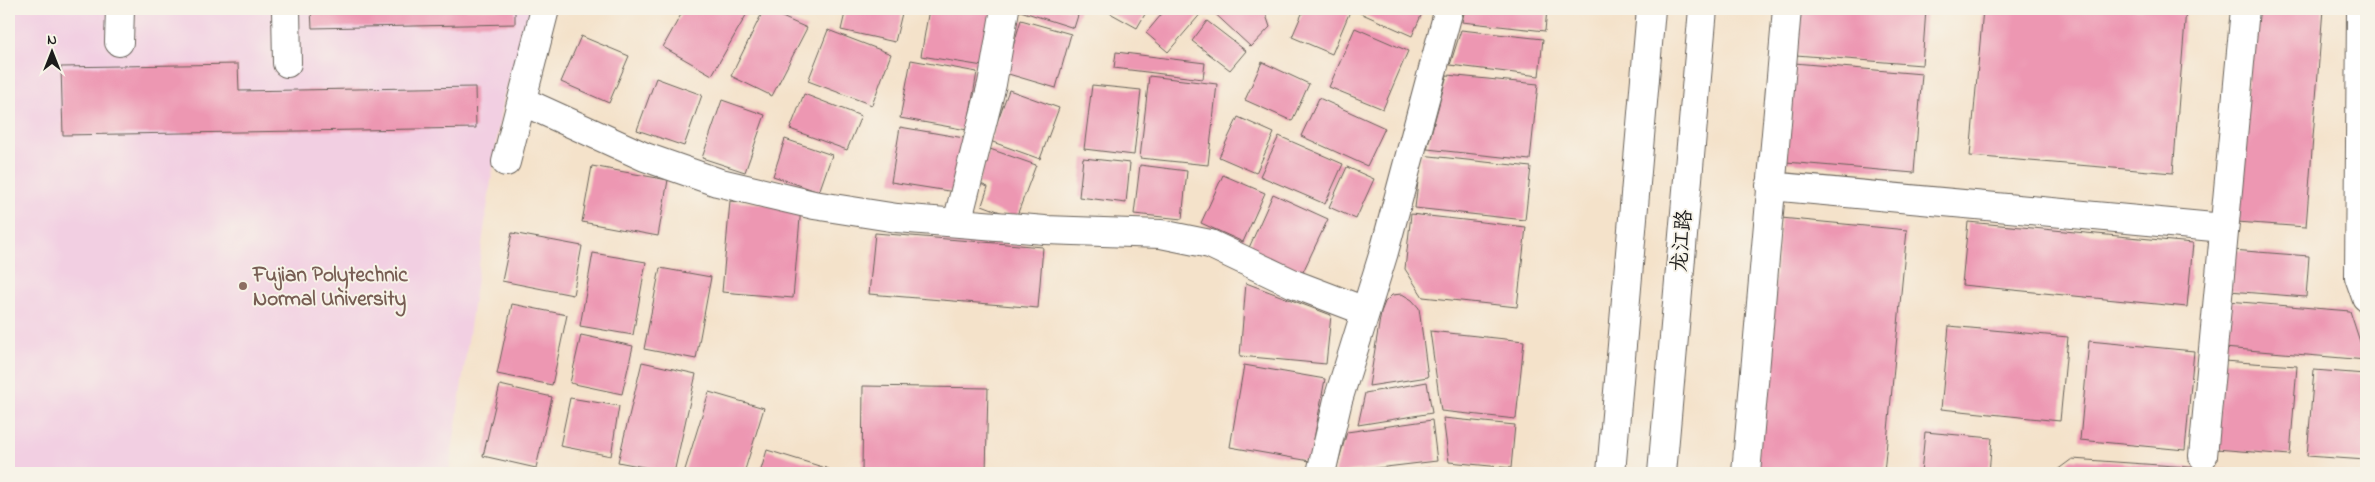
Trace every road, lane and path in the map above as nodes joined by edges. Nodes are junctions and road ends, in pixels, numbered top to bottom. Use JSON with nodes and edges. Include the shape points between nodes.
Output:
{"nodes":[{"id":1,"x":120,"y":9,"type":"edge"},
{"id":2,"x":286,"y":9,"type":"edge"},
{"id":3,"x":546,"y":9,"type":"edge"},
{"id":4,"x":1005,"y":9,"type":"edge"},
{"id":5,"x":1449,"y":9,"type":"edge"},
{"id":6,"x":1651,"y":9,"type":"edge"},
{"id":7,"x":1703,"y":9,"type":"edge"},
{"id":8,"x":1787,"y":9,"type":"edge"},
{"id":9,"x":2245,"y":9,"type":"edge"},
{"id":10,"x":2361,"y":9,"type":"edge"},
{"id":11,"x":119,"y":42,"type":"dead end"},
{"id":12,"x":287,"y":63,"type":"dead end"},
{"id":13,"x":522,"y":100,"type":"junction"},
{"id":14,"x":506,"y":162,"type":"dead end"},
{"id":15,"x":1770,"y":186,"type":"junction"},
{"id":16,"x":957,"y":223,"type":"junction"},
{"id":17,"x":2224,"y":228,"type":"junction"},
{"id":18,"x":2366,"y":298,"type":"edge"},
{"id":19,"x":1366,"y":310,"type":"junction"},
{"id":20,"x":2203,"y":456,"type":"dead end"},
{"id":21,"x":1321,"y":473,"type":"edge"},
{"id":22,"x":1611,"y":473,"type":"edge"},
{"id":23,"x":1662,"y":473,"type":"edge"},
{"id":24,"x":1746,"y":473,"type":"edge"}],
"edges":[{"from":1,"to":11,"type":"street"},
{"from":2,"to":12,"type":"street"},
{"from":3,"to":13,"type":"street"},
{"from":4,"to":16,"type":"street","via":[[992,84]]},
{"from":5,"to":19,"type":"street"},
{"from":6,"to":22,"type":"street"},
{"from":7,"to":23,"type":"street","name":"龙江路"},
{"from":8,"to":15,"type":"street"},
{"from":9,"to":17,"type":"street"},
{"from":10,"to":18,"type":"street","via":[[2359,277]]},
{"from":13,"to":14,"type":"street"},
{"from":13,"to":16,"type":"street","via":[[645,157],[717,182],[814,205],[897,218]]},
{"from":15,"to":17,"type":"street"},
{"from":15,"to":24,"type":"street"},
{"from":16,"to":19,"type":"street","via":[[1161,234],[1210,244],[1294,284]]},
{"from":17,"to":20,"type":"street"},
{"from":19,"to":21,"type":"street","via":[[1338,400]]}]}
